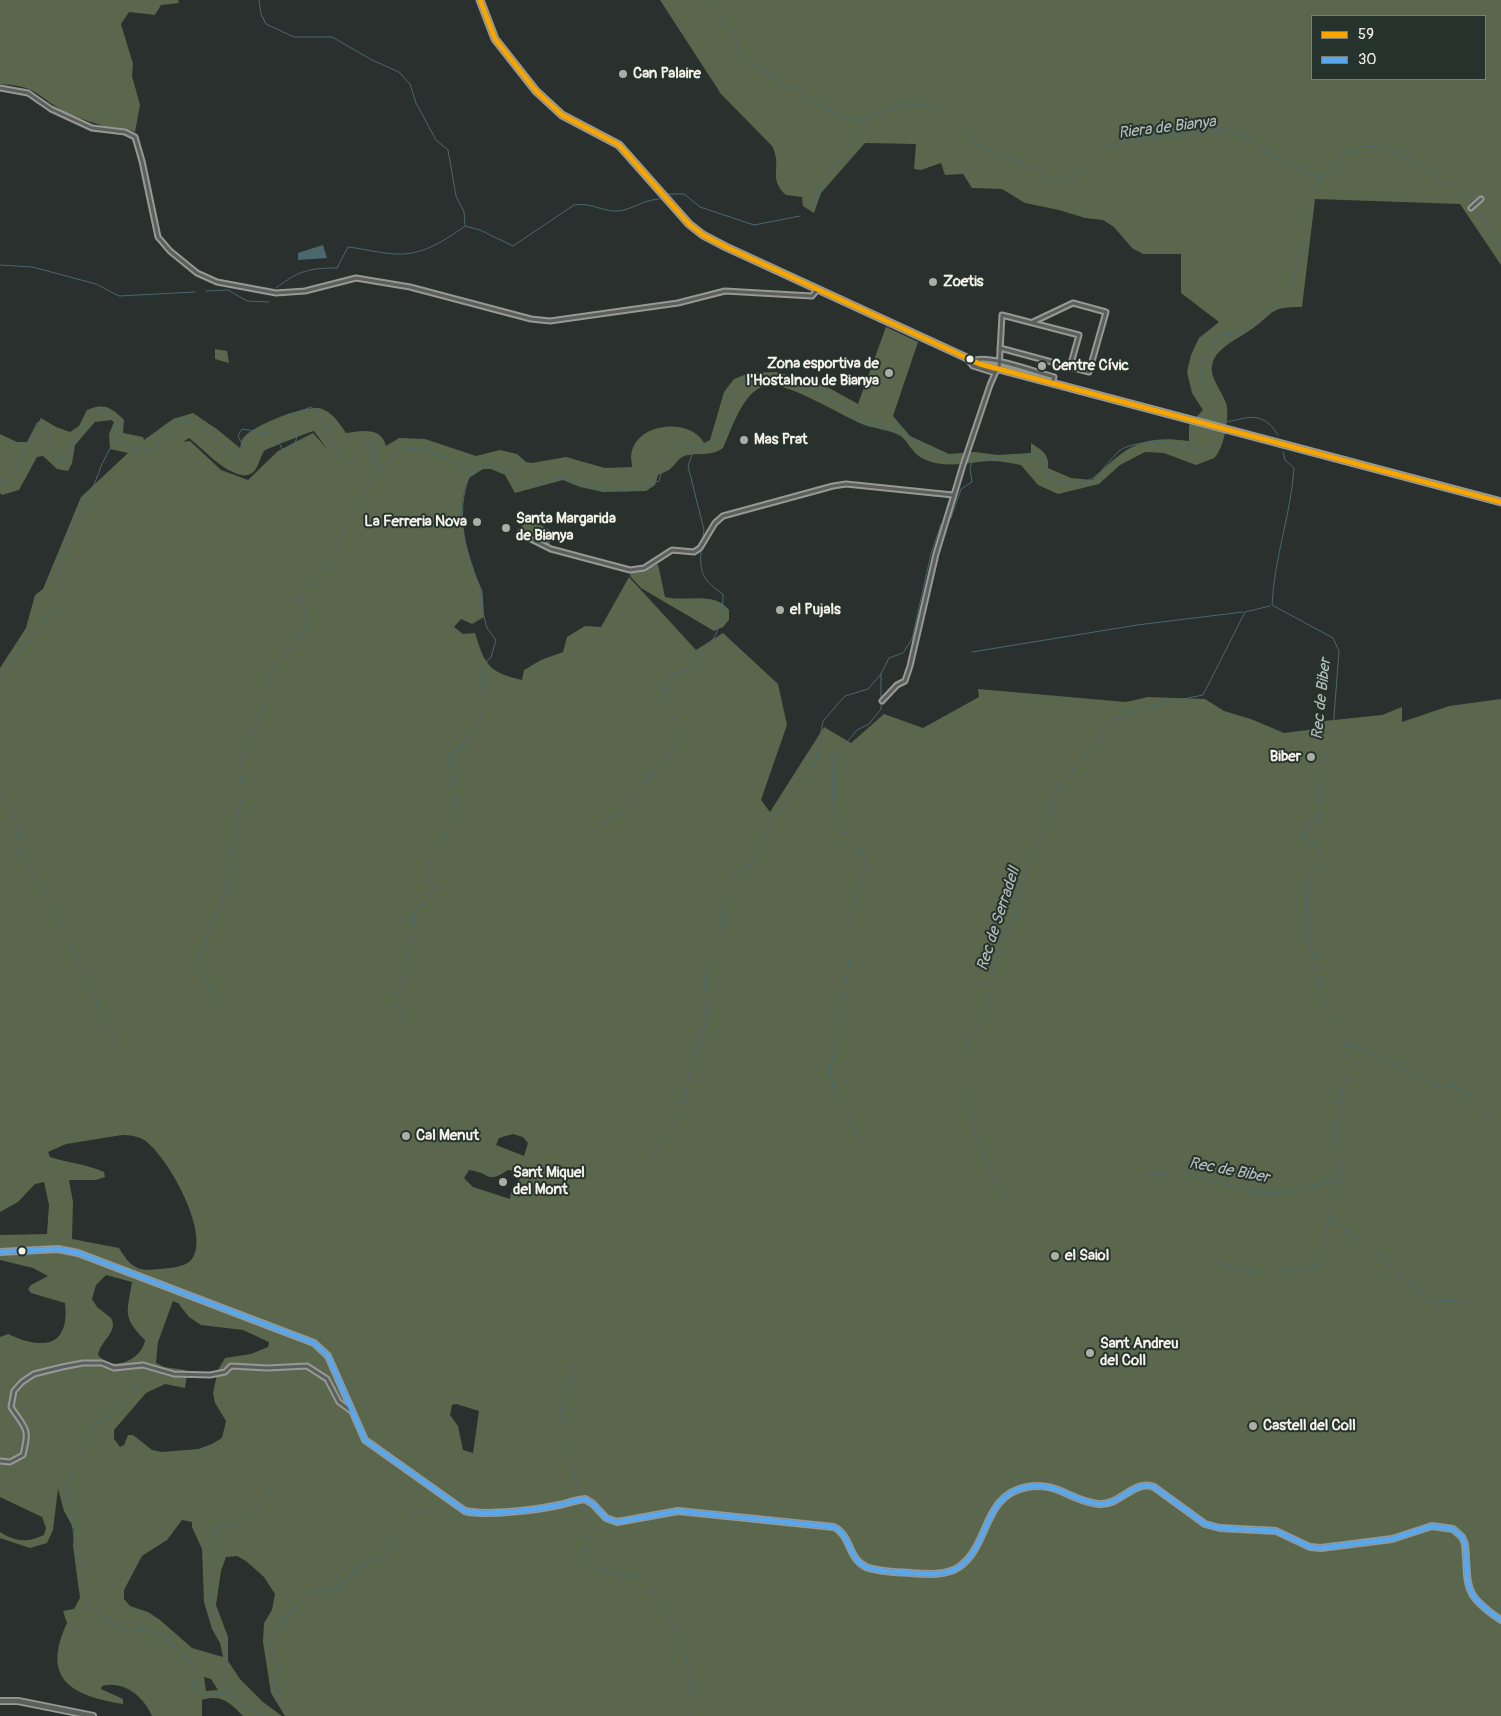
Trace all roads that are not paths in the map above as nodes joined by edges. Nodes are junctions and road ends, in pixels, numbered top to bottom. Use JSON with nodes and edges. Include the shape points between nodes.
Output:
{"nodes":[{"id":1,"x":480,"y":0,"type":"edge"},
{"id":2,"x":0,"y":88,"type":"edge"},
{"id":3,"x":1481,"y":199,"type":"dead end"},
{"id":4,"x":1471,"y":208,"type":"dead end"},
{"id":5,"x":817,"y":290,"type":"junction"},
{"id":6,"x":1033,"y":322,"type":"junction"},
{"id":7,"x":1000,"y":348,"type":"junction"},
{"id":8,"x":999,"y":354,"type":"junction"},
{"id":9,"x":965,"y":358,"type":"junction"},
{"id":10,"x":973,"y":361,"type":"junction"},
{"id":11,"x":994,"y":361,"type":"junction"},
{"id":12,"x":1000,"y":362,"type":"junction"},
{"id":13,"x":1070,"y":367,"type":"junction"},
{"id":14,"x":996,"y":370,"type":"junction"},
{"id":15,"x":1052,"y":384,"type":"junction"},
{"id":16,"x":953,"y":495,"type":"junction"},
{"id":17,"x":1501,"y":502,"type":"edge"},
{"id":18,"x":522,"y":538,"type":"dead end"},
{"id":19,"x":882,"y":701,"type":"dead end"},
{"id":20,"x":0,"y":1252,"type":"edge"},
{"id":21,"x":350,"y":1410,"type":"junction"},
{"id":22,"x":0,"y":1461,"type":"edge"},
{"id":23,"x":1501,"y":1620,"type":"edge"},
{"id":24,"x":0,"y":1701,"type":"edge"},
{"id":25,"x":93,"y":1716,"type":"edge"}],
"edges":[{"from":1,"to":5,"type":"main road","via":[[495,39],[536,91],[562,115],[619,145],[689,224],[712,240]]},
{"from":2,"to":5,"type":"street","via":[[28,93],[51,109],[92,128],[125,132],[135,137],[160,241],[197,273],[217,282],[262,292],[290,293],[367,279],[550,322],[678,303],[725,291],[812,296]]},
{"from":3,"to":4,"type":"street"},
{"from":5,"to":9,"type":"main road"},
{"from":6,"to":7,"type":"street","via":[[1002,314]]},
{"from":6,"to":13,"type":"street","via":[[1079,335]]},
{"from":6,"to":13,"type":"street","via":[[1073,303],[1106,312],[1089,372]]},
{"from":7,"to":8,"type":"street"},
{"from":7,"to":13,"type":"street"},
{"from":8,"to":11,"type":"street"},
{"from":8,"to":12,"type":"street"},
{"from":9,"to":10,"type":"main road"},
{"from":9,"to":14,"type":"street","via":[[973,366]]},
{"from":10,"to":11,"type":"street"},
{"from":10,"to":14,"type":"main road"},
{"from":11,"to":12,"type":"street"},
{"from":11,"to":14,"type":"street"},
{"from":12,"to":14,"type":"street"},
{"from":12,"to":15,"type":"street","via":[[1054,377]]},
{"from":14,"to":15,"type":"main road"},
{"from":14,"to":16,"type":"street"},
{"from":15,"to":17,"type":"main road"},
{"from":16,"to":18,"type":"street","via":[[846,484],[833,486],[723,516],[694,552],[672,550],[644,568],[630,570]]},
{"from":16,"to":19,"type":"street","via":[[905,681]]},
{"from":20,"to":21,"type":"main road","via":[[58,1249],[78,1253],[314,1343],[328,1356]]},
{"from":21,"to":22,"type":"street","via":[[339,1402],[327,1379],[307,1366],[231,1366],[225,1372],[210,1375],[174,1374],[143,1365],[114,1368],[83,1363],[34,1374],[14,1391],[11,1407],[27,1428],[28,1436],[23,1455],[10,1462]]},
{"from":21,"to":23,"type":"main road","via":[[370,1445],[465,1511],[521,1510],[585,1499],[606,1518],[617,1522],[670,1511],[834,1527],[844,1533],[854,1556],[864,1566],[880,1570],[927,1574],[959,1567],[978,1542],[998,1503],[1012,1491],[1046,1485],[1089,1502],[1105,1504],[1136,1487],[1147,1485],[1214,1527],[1276,1531],[1315,1548],[1392,1539],[1432,1526],[1452,1530],[1462,1537],[1468,1589],[1479,1604]]},
{"from":24,"to":25,"type":"main road","via":[[18,1701]]}]}
